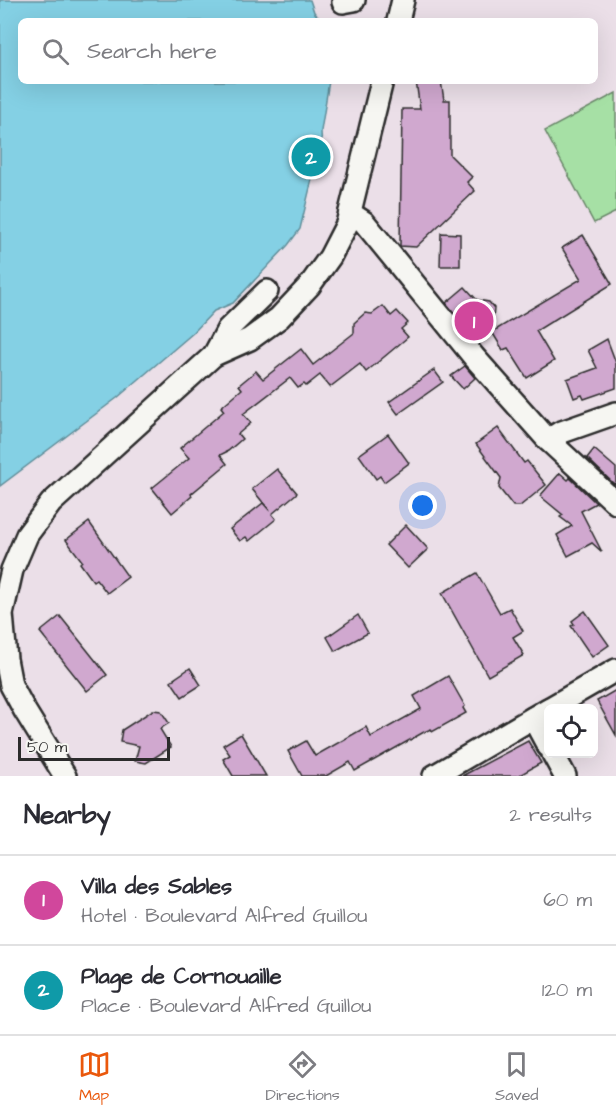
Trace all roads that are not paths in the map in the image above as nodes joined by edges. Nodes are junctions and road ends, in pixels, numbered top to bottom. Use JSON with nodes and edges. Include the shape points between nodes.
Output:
{"nodes":[{"id":1,"x":403,"y":0,"type":"edge"},
{"id":2,"x":399,"y":18,"type":"edge"},
{"id":3,"x":381,"y":84,"type":"edge"},
{"id":4,"x":350,"y":213,"type":"junction"},
{"id":5,"x":267,"y":291,"type":"dead end"},
{"id":6,"x":214,"y":356,"type":"junction"},
{"id":7,"x":616,"y":413,"type":"edge"},
{"id":8,"x":548,"y":440,"type":"junction"},
{"id":9,"x":616,"y":503,"type":"edge"},
{"id":10,"x":616,"y":670,"type":"edge"},
{"id":11,"x":558,"y":704,"type":"edge"},
{"id":12,"x":544,"y":712,"type":"edge"},
{"id":13,"x":555,"y":758,"type":"edge"},
{"id":14,"x":65,"y":776,"type":"edge"},
{"id":15,"x":434,"y":776,"type":"edge"},
{"id":16,"x":565,"y":776,"type":"edge"}],
"edges":[{"from":1,"to":2,"type":"street"},
{"from":3,"to":4,"type":"street"},
{"from":4,"to":6,"type":"street","via":[[335,249],[302,294],[279,318],[250,339]]},
{"from":4,"to":8,"type":"street","via":[[364,222],[474,357]]},
{"from":5,"to":6,"type":"street","via":[[228,329]]},
{"from":6,"to":14,"type":"street","via":[[51,503],[27,535],[12,570],[2,614],[11,685]]},
{"from":7,"to":8,"type":"street"},
{"from":8,"to":9,"type":"street"},
{"from":10,"to":11,"type":"street"},
{"from":12,"to":15,"type":"street"},
{"from":13,"to":16,"type":"street"}]}
